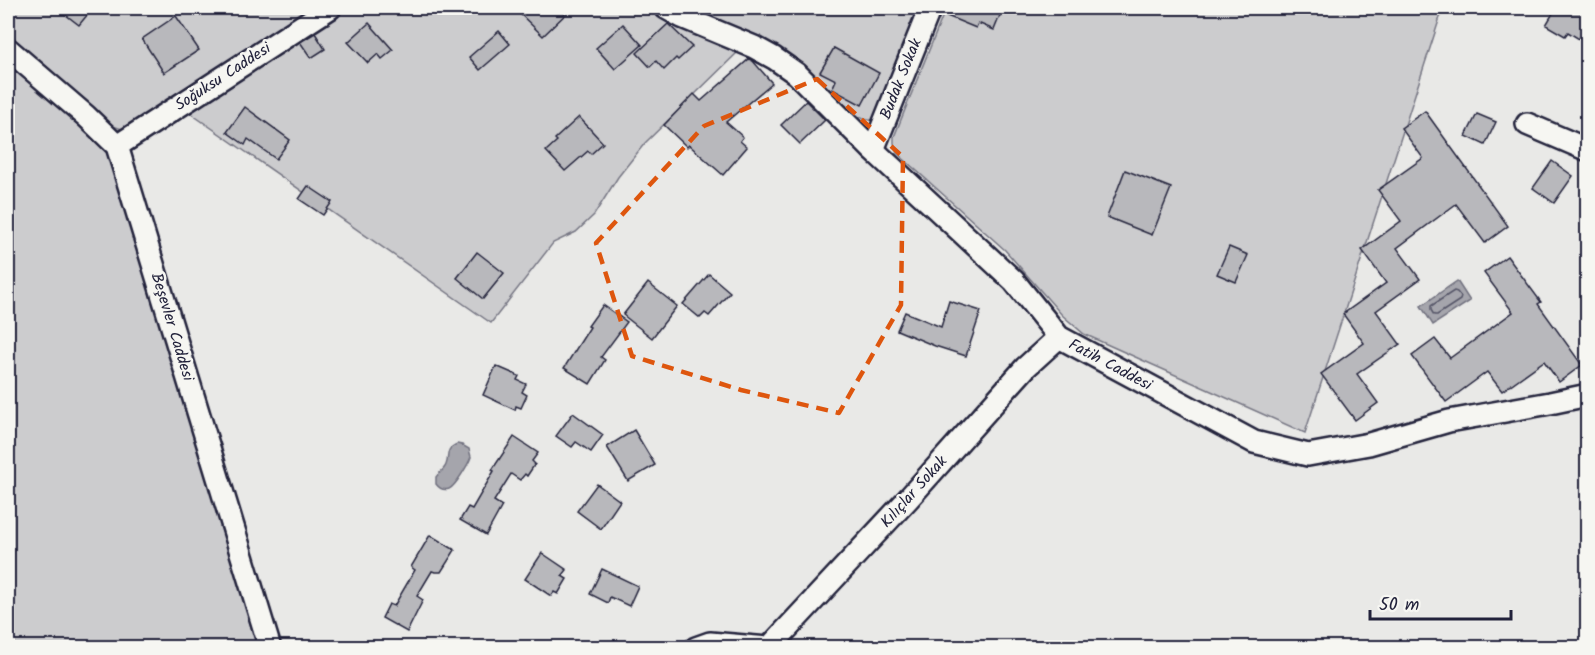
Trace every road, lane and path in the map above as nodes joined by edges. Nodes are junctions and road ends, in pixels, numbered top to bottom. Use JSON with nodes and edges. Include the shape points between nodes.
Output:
{"nodes":[{"id":1,"x":330,"y":8,"type":"edge"},
{"id":2,"x":666,"y":8,"type":"edge"},
{"id":3,"x":930,"y":8,"type":"edge"},
{"id":4,"x":8,"y":49,"type":"edge"},
{"id":5,"x":1527,"y":124,"type":"dead end"},
{"id":6,"x":117,"y":146,"type":"junction"},
{"id":7,"x":873,"y":150,"type":"junction"},
{"id":8,"x":1587,"y":150,"type":"edge"},
{"id":9,"x":1059,"y":337,"type":"junction"},
{"id":10,"x":1587,"y":395,"type":"edge"},
{"id":11,"x":726,"y":646,"type":"edge"},
{"id":12,"x":270,"y":648,"type":"edge"},
{"id":13,"x":696,"y":648,"type":"edge"},
{"id":14,"x":768,"y":648,"type":"edge"}],
"edges":[{"from":1,"to":6,"type":"street","name":"Soğuksu Caddesi"},
{"from":2,"to":7,"type":"street","name":"Fatih Caddesi","via":[[774,58],[797,74]]},
{"from":3,"to":7,"type":"street","name":"Budak Sokak"},
{"from":4,"to":6,"type":"street","name":"Beşevler Caddesi"},
{"from":5,"to":8,"type":"street"},
{"from":6,"to":12,"type":"street","name":"Beşevler Caddesi"},
{"from":7,"to":9,"type":"street","name":"Fatih Caddesi","via":[[1014,281]]},
{"from":9,"to":10,"type":"street","name":"Fatih Caddesi","via":[[1254,442],[1308,455],[1369,444],[1449,421]]},
{"from":9,"to":14,"type":"street","name":"Kılıçlar Sokak","via":[[1026,367]]},
{"from":11,"to":13,"type":"street","via":[[711,643]]},
{"from":11,"to":14,"type":"street"}]}
